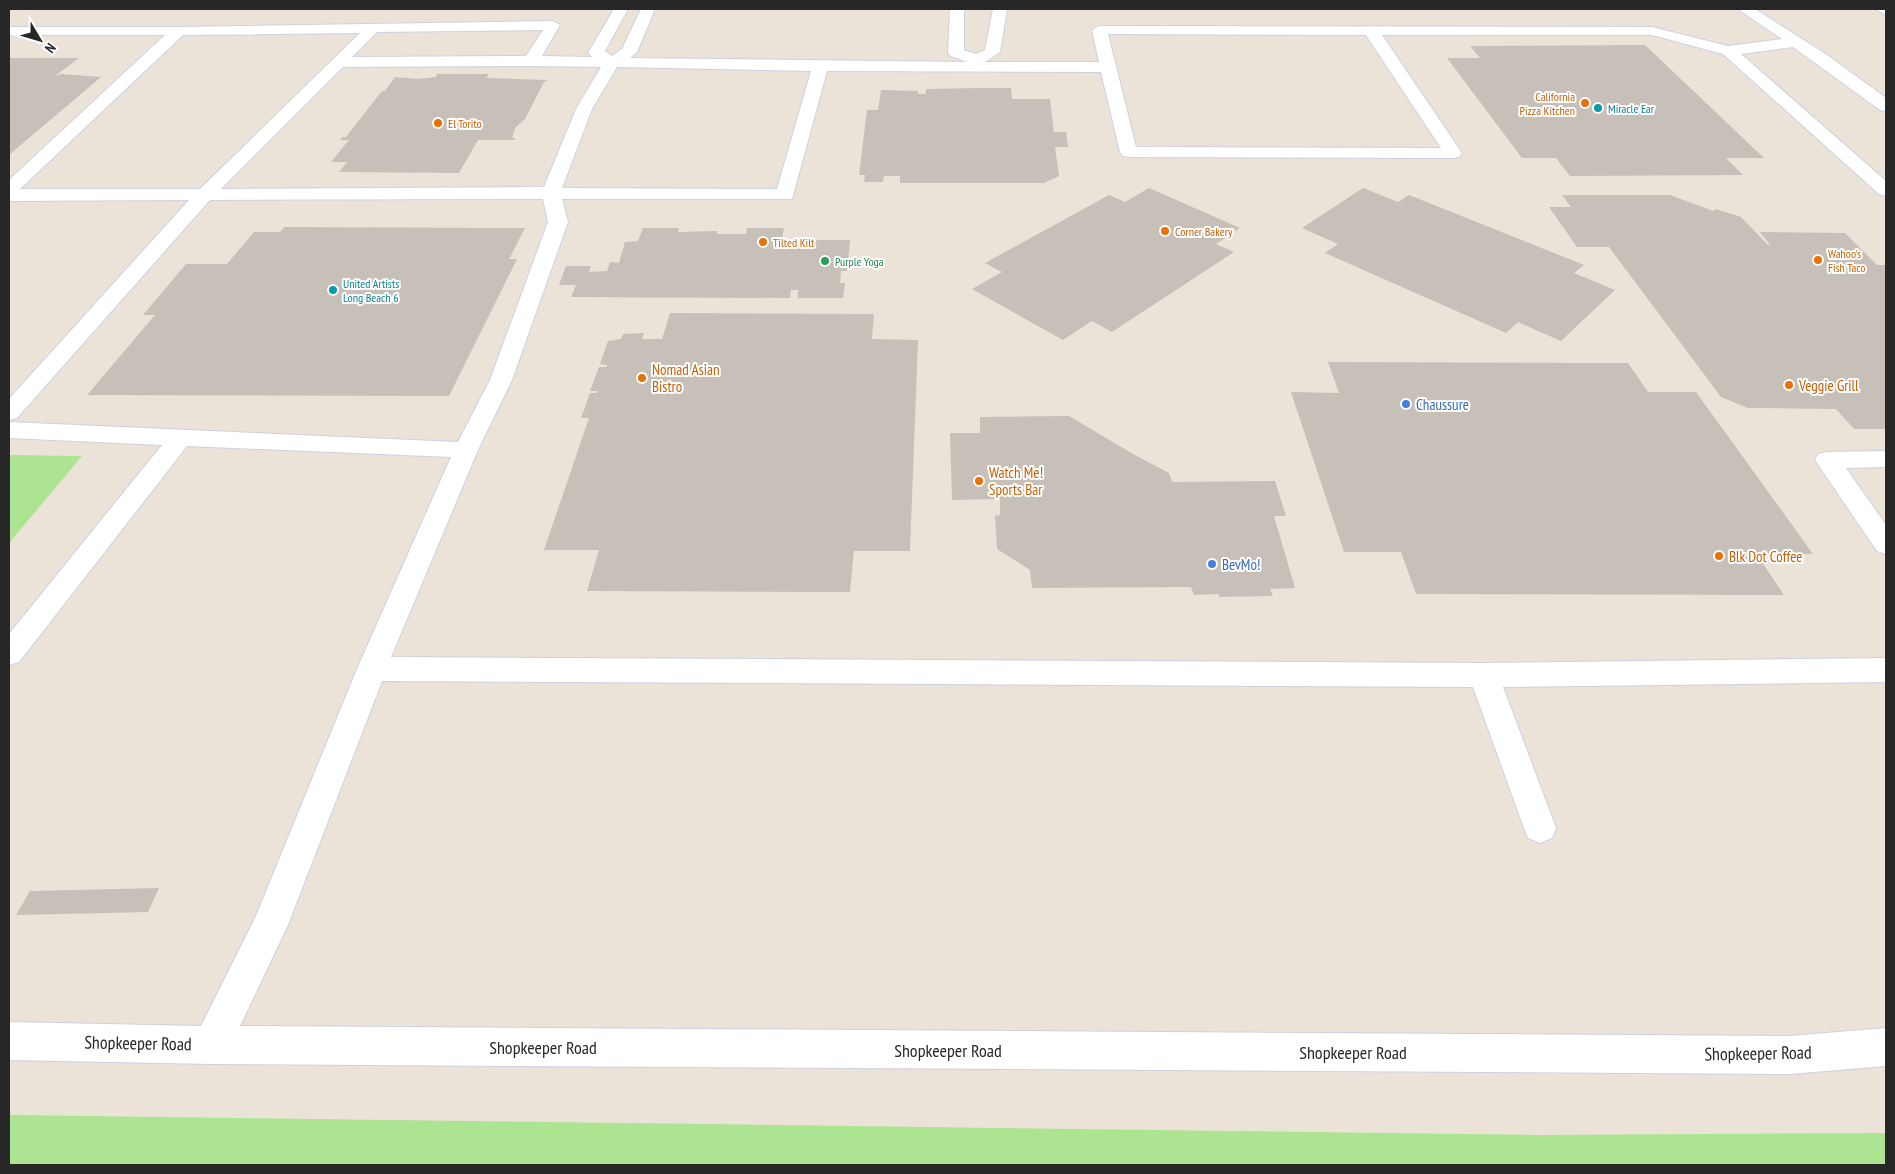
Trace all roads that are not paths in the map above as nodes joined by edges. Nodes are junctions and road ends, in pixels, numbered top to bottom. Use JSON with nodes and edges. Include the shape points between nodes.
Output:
{"nodes":[{"id":1,"x":621,"y":9,"type":"edge"},
{"id":2,"x":648,"y":9,"type":"edge"},
{"id":3,"x":957,"y":9,"type":"edge"},
{"id":4,"x":1000,"y":9,"type":"edge"},
{"id":5,"x":1746,"y":9,"type":"edge"},
{"id":6,"x":1882,"y":9,"type":"edge"},
{"id":7,"x":1886,"y":11,"type":"edge"},
{"id":8,"x":373,"y":28,"type":"junction"},
{"id":9,"x":1370,"y":30,"type":"junction"},
{"id":10,"x":9,"y":31,"type":"edge"},
{"id":11,"x":179,"y":31,"type":"junction"},
{"id":12,"x":1796,"y":42,"type":"junction"},
{"id":13,"x":1728,"y":51,"type":"junction"},
{"id":14,"x":531,"y":61,"type":"junction"},
{"id":15,"x":339,"y":62,"type":"junction"},
{"id":16,"x":612,"y":62,"type":"junction"},
{"id":17,"x":977,"y":63,"type":"junction"},
{"id":18,"x":820,"y":66,"type":"junction"},
{"id":19,"x":1108,"y":67,"type":"junction"},
{"id":20,"x":1886,"y":106,"type":"edge"},
{"id":21,"x":9,"y":188,"type":"edge"},
{"id":22,"x":1886,"y":190,"type":"edge"},
{"id":23,"x":551,"y":193,"type":"junction"},
{"id":24,"x":204,"y":194,"type":"junction"},
{"id":25,"x":9,"y":195,"type":"edge"},
{"id":26,"x":9,"y":413,"type":"edge"},
{"id":27,"x":9,"y":430,"type":"edge"},
{"id":28,"x":180,"y":438,"type":"junction"},
{"id":29,"x":466,"y":450,"type":"junction"},
{"id":30,"x":1886,"y":460,"type":"edge"},
{"id":31,"x":1886,"y":544,"type":"edge"},
{"id":32,"x":9,"y":654,"type":"edge"},
{"id":33,"x":372,"y":669,"type":"junction"},
{"id":34,"x":1886,"y":670,"type":"edge"},
{"id":35,"x":1484,"y":675,"type":"junction"},
{"id":36,"x":1540,"y":828,"type":"dead end"},
{"id":37,"x":9,"y":1041,"type":"edge"},
{"id":38,"x":211,"y":1045,"type":"junction"},
{"id":39,"x":1886,"y":1047,"type":"edge"}],
"edges":[{"from":1,"to":16,"type":"street","via":[[596,53]]},
{"from":2,"to":16,"type":"street","via":[[629,52]]},
{"from":3,"to":17,"type":"street","via":[[956,53]]},
{"from":4,"to":17,"type":"street","via":[[992,52]]},
{"from":5,"to":12,"type":"street"},
{"from":6,"to":7,"type":"street"},
{"from":8,"to":11,"type":"street"},
{"from":8,"to":14,"type":"street","via":[[553,25]]},
{"from":8,"to":15,"type":"street"},
{"from":9,"to":13,"type":"street","via":[[1652,31]]},
{"from":9,"to":19,"type":"street","via":[[1098,30]]},
{"from":9,"to":19,"type":"street","via":[[1453,153],[1129,152]]},
{"from":10,"to":11,"type":"street"},
{"from":11,"to":21,"type":"street"},
{"from":12,"to":13,"type":"street"},
{"from":12,"to":20,"type":"street"},
{"from":13,"to":22,"type":"street"},
{"from":14,"to":15,"type":"street"},
{"from":14,"to":16,"type":"street"},
{"from":15,"to":24,"type":"street"},
{"from":16,"to":18,"type":"street"},
{"from":16,"to":23,"type":"street","via":[[584,109]]},
{"from":17,"to":18,"type":"street"},
{"from":17,"to":19,"type":"street"},
{"from":18,"to":23,"type":"street","via":[[785,195]]},
{"from":23,"to":24,"type":"street"},
{"from":23,"to":29,"type":"street","via":[[558,222],[501,380]]},
{"from":24,"to":25,"type":"street"},
{"from":24,"to":26,"type":"street"},
{"from":27,"to":28,"type":"street"},
{"from":28,"to":29,"type":"street"},
{"from":28,"to":32,"type":"street"},
{"from":29,"to":33,"type":"street"},
{"from":30,"to":31,"type":"street","via":[[1827,460]]},
{"from":33,"to":35,"type":"street"},
{"from":33,"to":38,"type":"street","via":[[270,925]]},
{"from":34,"to":35,"type":"street"},
{"from":35,"to":36,"type":"street"},
{"from":37,"to":38,"type":"street","name":"Shopkeeper Road"},
{"from":38,"to":39,"type":"street","name":"Shopkeeper Road","via":[[1780,1055]]}]}
